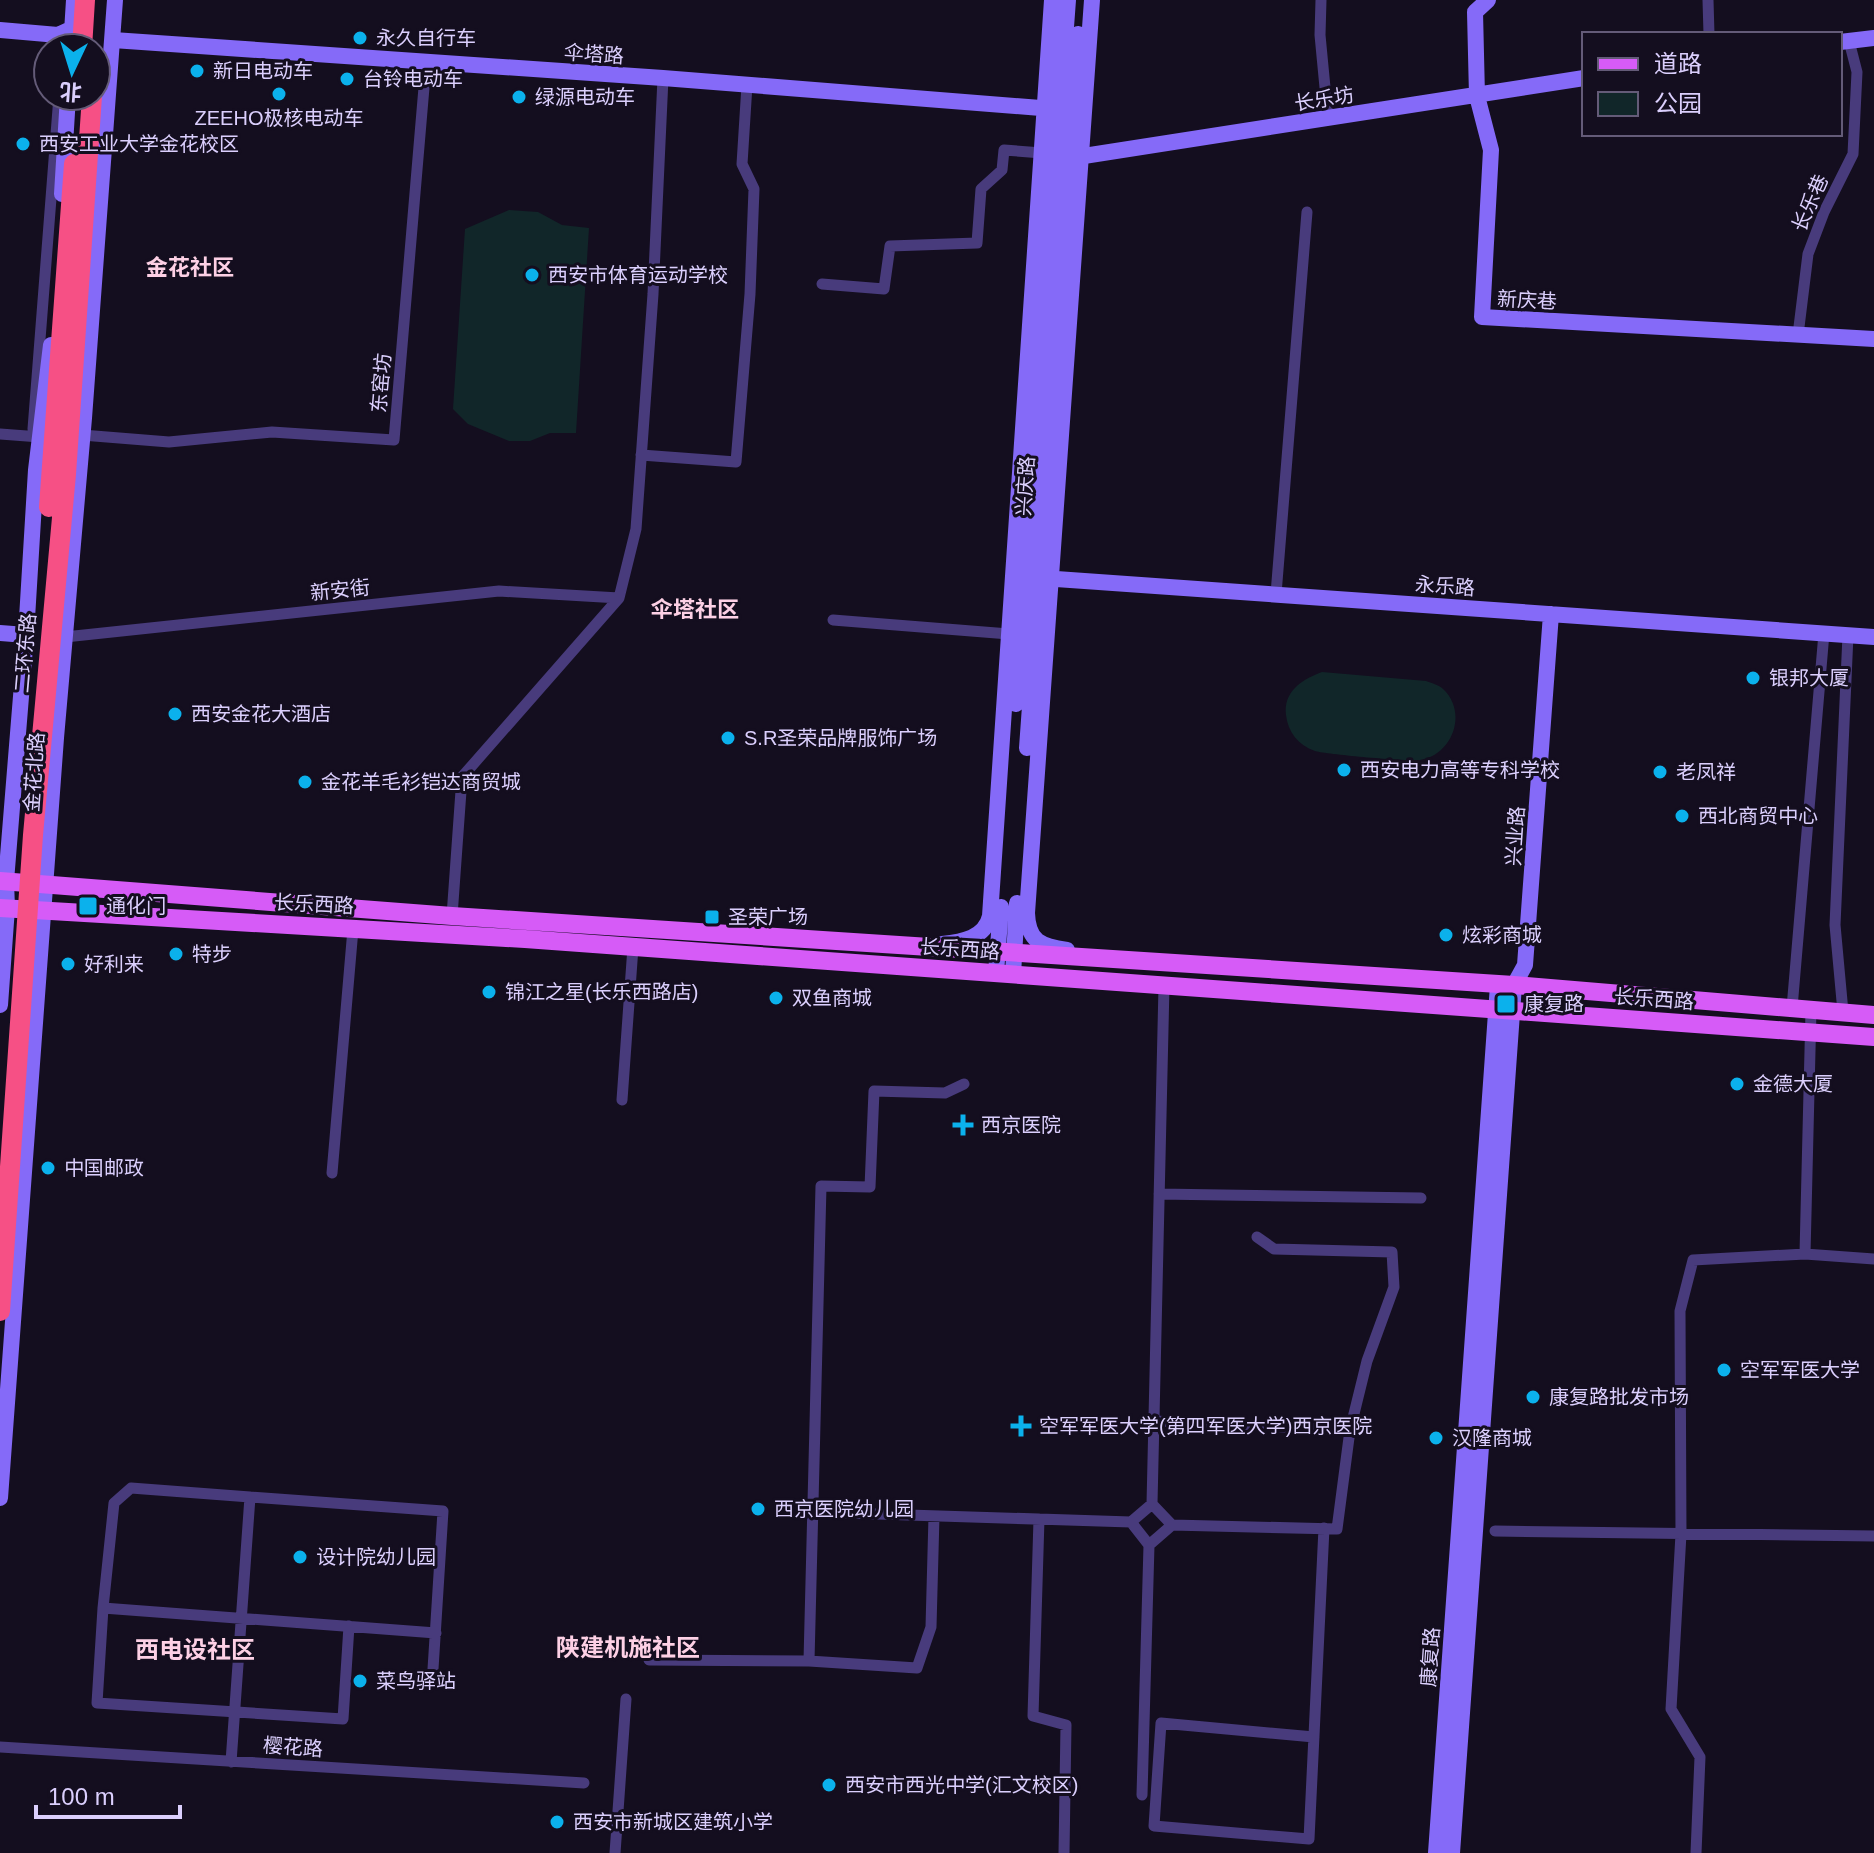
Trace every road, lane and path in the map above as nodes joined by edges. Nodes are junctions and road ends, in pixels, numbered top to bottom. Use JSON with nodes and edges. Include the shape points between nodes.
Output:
{"nodes":[{"id":1,"x":67,"y":0,"type":"edge"},
{"id":2,"x":74,"y":0,"type":"edge"},
{"id":3,"x":85,"y":0,"type":"edge"},
{"id":4,"x":98,"y":0,"type":"edge"},
{"id":5,"x":115,"y":0,"type":"edge"},
{"id":6,"x":1052,"y":0,"type":"edge"},
{"id":7,"x":1068,"y":0,"type":"edge"},
{"id":8,"x":1081,"y":0,"type":"edge"},
{"id":9,"x":1092,"y":0,"type":"edge"},
{"id":10,"x":1321,"y":0,"type":"edge"},
{"id":11,"x":1488,"y":0,"type":"edge"},
{"id":12,"x":1708,"y":0,"type":"edge"},
{"id":13,"x":0,"y":30,"type":"edge"},
{"id":14,"x":67,"y":32,"type":"edge"},
{"id":15,"x":68,"y":32,"type":"edge"},
{"id":16,"x":83,"y":32,"type":"edge"},
{"id":17,"x":102,"y":32,"type":"edge"},
{"id":18,"x":107,"y":32,"type":"edge"},
{"id":19,"x":1709,"y":32,"type":"edge"},
{"id":20,"x":32,"y":33,"type":"edge"},
{"id":21,"x":1874,"y":38,"type":"edge"},
{"id":22,"x":1844,"y":41,"type":"edge"},
{"id":23,"x":112,"y":44,"type":"edge"},
{"id":24,"x":426,"y":64,"type":"junction"},
{"id":25,"x":663,"y":78,"type":"junction"},
{"id":26,"x":1582,"y":78,"type":"edge"},
{"id":27,"x":747,"y":85,"type":"junction"},
{"id":28,"x":1477,"y":96,"type":"junction"},
{"id":29,"x":1059,"y":110,"type":"junction"},
{"id":30,"x":58,"y":112,"type":"edge"},
{"id":31,"x":67,"y":112,"type":"edge"},
{"id":32,"x":78,"y":112,"type":"edge"},
{"id":33,"x":91,"y":112,"type":"edge"},
{"id":34,"x":100,"y":112,"type":"edge"},
{"id":35,"x":1328,"y":119,"type":"junction"},
{"id":36,"x":1042,"y":153,"type":"junction"},
{"id":37,"x":1075,"y":157,"type":"junction"},
{"id":38,"x":1307,"y":212,"type":"dead end"},
{"id":39,"x":822,"y":284,"type":"dead end"},
{"id":40,"x":1798,"y":335,"type":"junction"},
{"id":41,"x":1874,"y":339,"type":"edge"},
{"id":42,"x":56,"y":395,"type":"junction"},
{"id":43,"x":0,"y":434,"type":"edge"},
{"id":44,"x":82,"y":435,"type":"junction"},
{"id":45,"x":40,"y":437,"type":"junction"},
{"id":46,"x":641,"y":455,"type":"junction"},
{"id":47,"x":58,"y":476,"type":"junction"},
{"id":48,"x":1032,"y":578,"type":"junction"},
{"id":49,"x":1276,"y":594,"type":"junction"},
{"id":50,"x":619,"y":598,"type":"junction"},
{"id":51,"x":1551,"y":614,"type":"junction"},
{"id":52,"x":833,"y":620,"type":"dead end"},
{"id":53,"x":0,"y":633,"type":"edge"},
{"id":54,"x":1824,"y":633,"type":"junction"},
{"id":55,"x":1009,"y":634,"type":"junction"},
{"id":56,"x":26,"y":635,"type":"junction"},
{"id":57,"x":1848,"y":635,"type":"junction"},
{"id":58,"x":65,"y":637,"type":"junction"},
{"id":59,"x":1874,"y":637,"type":"edge"},
{"id":60,"x":1030,"y":873,"type":"junction"},
{"id":61,"x":3,"y":881,"type":"edge"},
{"id":62,"x":46,"y":884,"type":"junction"},
{"id":63,"x":1018,"y":897,"type":"junction"},
{"id":64,"x":4,"y":908,"type":"edge"},
{"id":65,"x":43,"y":911,"type":"junction"},
{"id":66,"x":452,"y":916,"type":"junction"},
{"id":67,"x":353,"y":929,"type":"junction"},
{"id":68,"x":927,"y":946,"type":"junction"},
{"id":69,"x":633,"y":947,"type":"junction"},
{"id":70,"x":1006,"y":951,"type":"junction"},
{"id":71,"x":1104,"y":958,"type":"junction"},
{"id":72,"x":1004,"y":974,"type":"junction"},
{"id":73,"x":1506,"y":985,"type":"junction"},
{"id":74,"x":1164,"y":986,"type":"junction"},
{"id":75,"x":0,"y":1005,"type":"edge"},
{"id":76,"x":1792,"y":1008,"type":"junction"},
{"id":77,"x":1504,"y":1010,"type":"junction"},
{"id":78,"x":1811,"y":1010,"type":"junction"},
{"id":79,"x":1843,"y":1012,"type":"junction"},
{"id":80,"x":1874,"y":1015,"type":"edge"},
{"id":81,"x":1809,"y":1033,"type":"junction"},
{"id":82,"x":1874,"y":1037,"type":"edge"},
{"id":83,"x":964,"y":1084,"type":"dead end"},
{"id":84,"x":622,"y":1100,"type":"dead end"},
{"id":85,"x":0,"y":1117,"type":"edge"},
{"id":86,"x":332,"y":1173,"type":"dead end"},
{"id":87,"x":1159,"y":1194,"type":"junction"},
{"id":88,"x":1421,"y":1198,"type":"dead end"},
{"id":89,"x":1257,"y":1237,"type":"dead end"},
{"id":90,"x":1805,"y":1254,"type":"junction"},
{"id":91,"x":1874,"y":1259,"type":"edge"},
{"id":92,"x":0,"y":1311,"type":"edge"},
{"id":93,"x":3,"y":1409,"type":"edge"},
{"id":94,"x":1154,"y":1421,"type":"junction"},
{"id":95,"x":1350,"y":1430,"type":"junction"},
{"id":96,"x":250,"y":1497,"type":"junction"},
{"id":97,"x":0,"y":1498,"type":"edge"},
{"id":98,"x":1152,"y":1504,"type":"junction"},
{"id":99,"x":814,"y":1512,"type":"junction"},
{"id":100,"x":934,"y":1516,"type":"junction"},
{"id":101,"x":1039,"y":1519,"type":"junction"},
{"id":102,"x":1131,"y":1522,"type":"junction"},
{"id":103,"x":1172,"y":1525,"type":"junction"},
{"id":104,"x":1324,"y":1528,"type":"junction"},
{"id":105,"x":1495,"y":1531,"type":"dead end"},
{"id":106,"x":1681,"y":1534,"type":"junction"},
{"id":107,"x":1874,"y":1536,"type":"edge"},
{"id":108,"x":1149,"y":1545,"type":"junction"},
{"id":109,"x":103,"y":1608,"type":"junction"},
{"id":110,"x":241,"y":1618,"type":"junction"},
{"id":111,"x":349,"y":1626,"type":"junction"},
{"id":112,"x":436,"y":1633,"type":"junction"},
{"id":113,"x":649,"y":1660,"type":"dead end"},
{"id":114,"x":809,"y":1661,"type":"junction"},
{"id":115,"x":433,"y":1669,"type":"dead end"},
{"id":116,"x":626,"y":1699,"type":"dead end"},
{"id":117,"x":235,"y":1712,"type":"junction"},
{"id":118,"x":1314,"y":1737,"type":"junction"},
{"id":119,"x":0,"y":1747,"type":"edge"},
{"id":120,"x":231,"y":1762,"type":"junction"},
{"id":121,"x":584,"y":1783,"type":"dead end"},
{"id":122,"x":1142,"y":1795,"type":"dead end"},
{"id":123,"x":615,"y":1853,"type":"edge"},
{"id":124,"x":1064,"y":1853,"type":"edge"},
{"id":125,"x":1436,"y":1853,"type":"edge"},
{"id":126,"x":1452,"y":1853,"type":"edge"},
{"id":127,"x":1696,"y":1853,"type":"edge"}],
"edges":[{"from":1,"to":14,"type":"street"},
{"from":2,"to":15,"type":"main road"},
{"from":3,"to":16,"type":"highway"},
{"from":4,"to":17,"type":"highway"},
{"from":5,"to":18,"type":"main road","name":"金花北路"},
{"from":6,"to":29,"type":"main road"},
{"from":7,"to":29,"type":"main road","name":"兴庆路"},
{"from":8,"to":29,"type":"main road","name":"兴庆路"},
{"from":9,"to":37,"type":"main road"},
{"from":10,"to":35,"type":"street"},
{"from":11,"to":28,"type":"main road","name":"新庆巷","via":[[1475,12]]},
{"from":12,"to":19,"type":"street"},
{"from":13,"to":20,"type":"main road"},
{"from":21,"to":22,"type":"main road"},
{"from":22,"to":40,"type":"street","name":"长乐巷","via":[[1857,72],[1853,154],[1808,254]]},
{"from":23,"to":24,"type":"main road","name":"伞塔路"},
{"from":24,"to":25,"type":"main road","name":"伞塔路"},
{"from":24,"to":44,"type":"street","name":"东窑坊","via":[[394,440],[272,432],[169,442]]},
{"from":25,"to":27,"type":"main road","name":"伞塔路"},
{"from":25,"to":46,"type":"street"},
{"from":26,"to":28,"type":"main road","name":"长乐坊"},
{"from":27,"to":29,"type":"main road","name":"伞塔路"},
{"from":27,"to":46,"type":"street","via":[[742,164],[754,189],[736,462]]},
{"from":28,"to":35,"type":"main road","name":"长乐坊"},
{"from":28,"to":40,"type":"main road","name":"新庆巷","via":[[1491,150],[1482,317]]},
{"from":29,"to":36,"type":"main road"},
{"from":29,"to":37,"type":"main road","name":"兴庆路"},
{"from":29,"to":48,"type":"main road","name":"兴庆路"},
{"from":30,"to":45,"type":"street","via":[[33,429]]},
{"from":31,"to":45,"type":"main road","name":"金花北路"},
{"from":32,"to":42,"type":"highway","name":"二环东路"},
{"from":33,"to":47,"type":"highway","name":"二环东路"},
{"from":34,"to":44,"type":"main road","name":"金花北路"},
{"from":35,"to":37,"type":"main road","name":"长乐坊"},
{"from":36,"to":39,"type":"street","via":[[1004,150],[1002,170],[981,189],[977,243],[890,246],[884,289]]},
{"from":36,"to":48,"type":"main road"},
{"from":37,"to":48,"type":"main road","name":"兴庆路"},
{"from":38,"to":49,"type":"street"},
{"from":40,"to":41,"type":"main road"},
{"from":42,"to":45,"type":"highway"},
{"from":42,"to":47,"type":"highway","name":"二环东路"},
{"from":43,"to":45,"type":"street"},
{"from":44,"to":47,"type":"highway"},
{"from":44,"to":58,"type":"main road","name":"金花北路"},
{"from":45,"to":56,"type":"main road","name":"金花北路"},
{"from":46,"to":50,"type":"street","via":[[636,529]]},
{"from":47,"to":85,"type":"highway","name":"二环东路","via":[[15,894]]},
{"from":47,"to":92,"type":"highway","name":"二环东路"},
{"from":48,"to":49,"type":"main road","name":"永乐路"},
{"from":48,"to":55,"type":"main road"},
{"from":48,"to":60,"type":"main road"},
{"from":48,"to":63,"type":"main road","name":"兴庆路"},
{"from":48,"to":70,"type":"main road","name":"兴庆路"},
{"from":49,"to":51,"type":"main road","name":"永乐路"},
{"from":50,"to":58,"type":"street","name":"新安街","via":[[499,591]]},
{"from":50,"to":66,"type":"street","via":[[462,777]]},
{"from":51,"to":54,"type":"main road","name":"永乐路"},
{"from":51,"to":73,"type":"main road","name":"兴业路","via":[[1525,965]]},
{"from":52,"to":55,"type":"street"},
{"from":53,"to":56,"type":"main road"},
{"from":54,"to":57,"type":"main road","name":"永乐路"},
{"from":54,"to":76,"type":"street"},
{"from":55,"to":68,"type":"main road","via":[[988,924],[977,936]]},
{"from":56,"to":61,"type":"main road","name":"金花北路"},
{"from":57,"to":59,"type":"main road","name":"永乐路"},
{"from":57,"to":79,"type":"street","via":[[1835,925]]},
{"from":58,"to":62,"type":"main road","name":"金花北路"},
{"from":60,"to":63,"type":"main road"},
{"from":60,"to":71,"type":"main road","via":[[1028,926],[1038,943]]},
{"from":61,"to":62,"type":"main road","name":"长乐西路"},
{"from":61,"to":64,"type":"main road","name":"金花北路"},
{"from":62,"to":65,"type":"main road","name":"金花北路"},
{"from":62,"to":66,"type":"main road","name":"长乐西路"},
{"from":63,"to":70,"type":"main road","name":"兴庆路"},
{"from":64,"to":65,"type":"main road","name":"长乐西路"},
{"from":64,"to":75,"type":"main road","name":"金花北路"},
{"from":65,"to":67,"type":"main road","name":"长乐西路"},
{"from":65,"to":93,"type":"main road","name":"金花北路"},
{"from":66,"to":68,"type":"main road","name":"长乐西路"},
{"from":67,"to":69,"type":"main road","name":"长乐西路"},
{"from":67,"to":86,"type":"street"},
{"from":68,"to":70,"type":"main road","name":"长乐西路"},
{"from":69,"to":72,"type":"main road","name":"长乐西路"},
{"from":69,"to":84,"type":"street"},
{"from":70,"to":71,"type":"main road","name":"长乐西路"},
{"from":70,"to":72,"type":"main road","name":"兴庆路"},
{"from":71,"to":73,"type":"main road","name":"长乐西路"},
{"from":72,"to":74,"type":"main road","name":"长乐西路"},
{"from":73,"to":76,"type":"main road","name":"长乐西路"},
{"from":73,"to":77,"type":"main road","name":"兴业路"},
{"from":74,"to":77,"type":"main road","name":"长乐西路"},
{"from":74,"to":87,"type":"street"},
{"from":76,"to":78,"type":"main road","name":"长乐西路"},
{"from":77,"to":81,"type":"main road","name":"长乐西路"},
{"from":77,"to":125,"type":"main road","name":"康复路"},
{"from":77,"to":126,"type":"main road","name":"康复路"},
{"from":78,"to":79,"type":"main road","name":"长乐西路"},
{"from":78,"to":81,"type":"street"},
{"from":79,"to":80,"type":"main road","name":"长乐西路"},
{"from":81,"to":82,"type":"main road","name":"长乐西路"},
{"from":81,"to":90,"type":"street"},
{"from":83,"to":99,"type":"street","via":[[945,1093],[874,1091],[870,1187],[821,1186]]},
{"from":87,"to":88,"type":"street"},
{"from":87,"to":94,"type":"street"},
{"from":89,"to":95,"type":"street","via":[[1274,1249],[1392,1252],[1394,1287],[1367,1361]]},
{"from":90,"to":91,"type":"street"},
{"from":90,"to":106,"type":"street","via":[[1693,1260],[1680,1311]]},
{"from":93,"to":97,"type":"main road","name":"金花北路"},
{"from":94,"to":95,"type":"street"},
{"from":94,"to":98,"type":"street"},
{"from":95,"to":104,"type":"street","via":[[1337,1529]]},
{"from":96,"to":109,"type":"street","via":[[131,1488],[114,1503]]},
{"from":96,"to":110,"type":"street"},
{"from":96,"to":112,"type":"street","via":[[443,1511]]},
{"from":98,"to":102,"type":"street"},
{"from":98,"to":103,"type":"street"},
{"from":99,"to":100,"type":"street"},
{"from":99,"to":114,"type":"street"},
{"from":100,"to":101,"type":"street"},
{"from":100,"to":114,"type":"street","via":[[931,1627],[917,1668]]},
{"from":101,"to":102,"type":"street"},
{"from":101,"to":124,"type":"street","via":[[1033,1716],[1066,1725]]},
{"from":102,"to":108,"type":"street"},
{"from":103,"to":104,"type":"street"},
{"from":103,"to":108,"type":"street"},
{"from":104,"to":118,"type":"street"},
{"from":105,"to":106,"type":"street"},
{"from":106,"to":107,"type":"street"},
{"from":106,"to":127,"type":"street","via":[[1671,1709],[1700,1757]]},
{"from":108,"to":122,"type":"street"},
{"from":109,"to":110,"type":"street"},
{"from":109,"to":117,"type":"street","via":[[97,1703]]},
{"from":110,"to":111,"type":"street"},
{"from":110,"to":117,"type":"street"},
{"from":111,"to":112,"type":"street"},
{"from":111,"to":117,"type":"street","via":[[343,1719]]},
{"from":112,"to":115,"type":"street"},
{"from":113,"to":114,"type":"street"},
{"from":116,"to":123,"type":"street"},
{"from":117,"to":120,"type":"street"},
{"from":118,"to":118,"type":"street","via":[[1309,1839],[1154,1826],[1161,1723]]},
{"from":119,"to":120,"type":"street","name":"樱花路"},
{"from":120,"to":121,"type":"street","name":"樱花路"}]}
